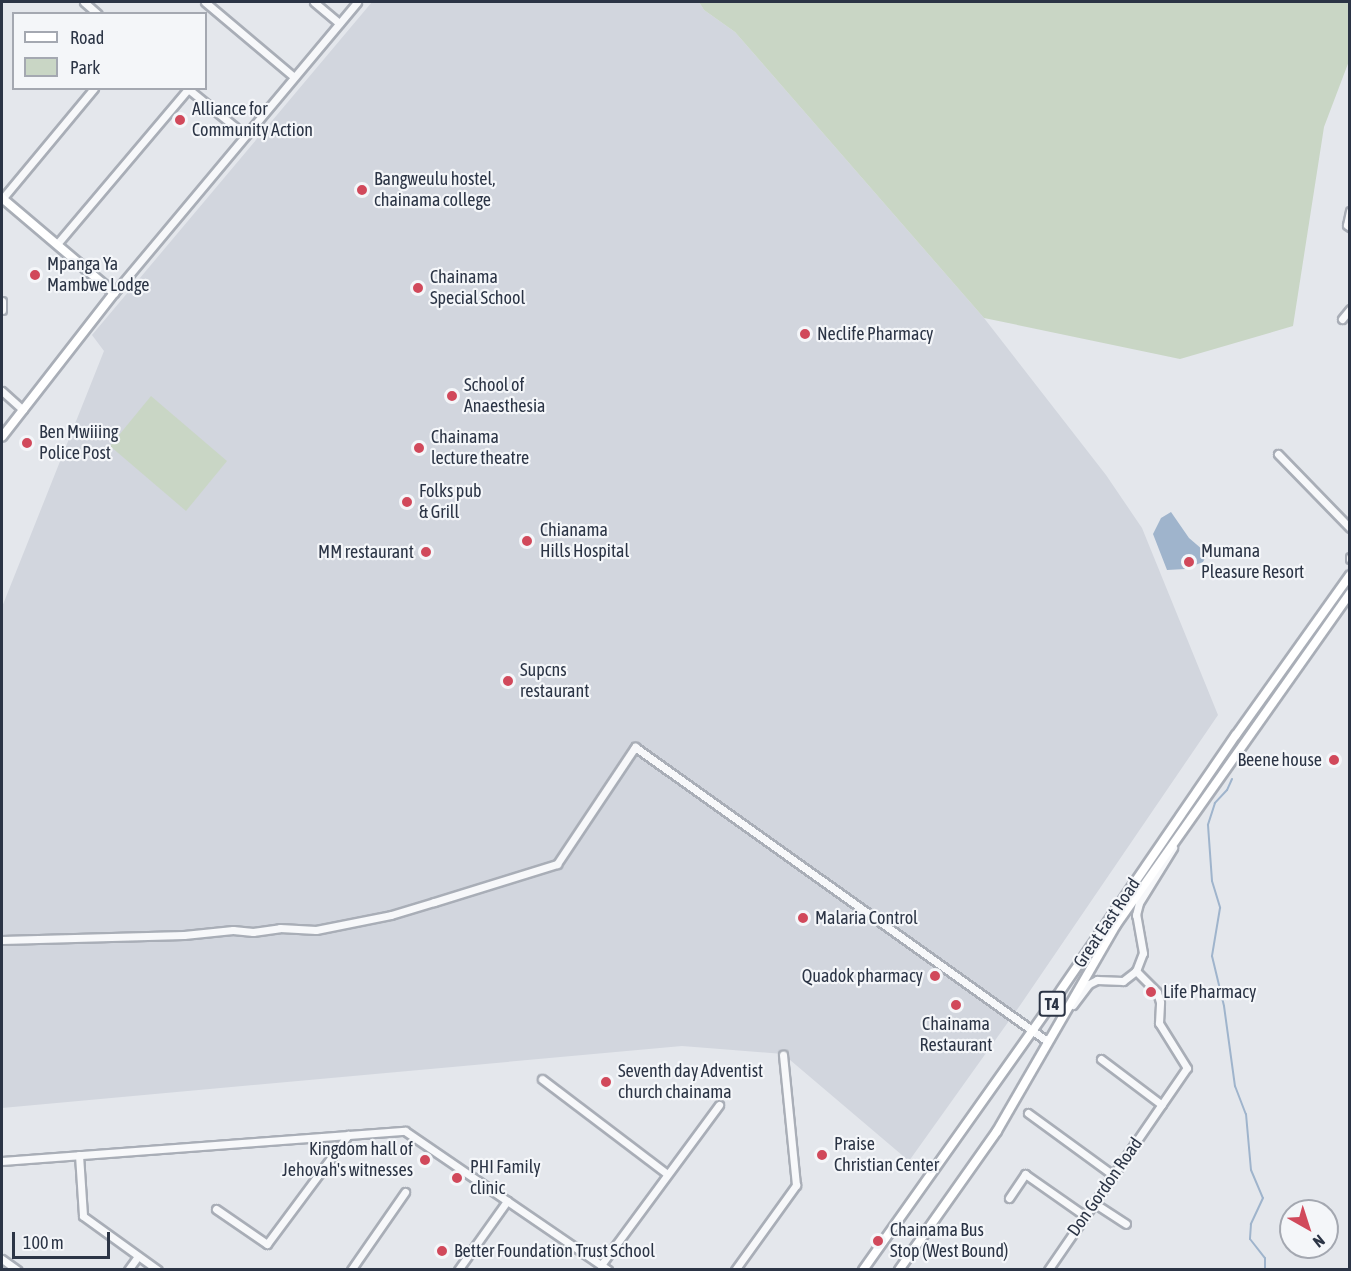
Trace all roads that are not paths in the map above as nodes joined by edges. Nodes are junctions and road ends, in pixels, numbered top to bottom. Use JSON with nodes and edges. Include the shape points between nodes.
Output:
{"nodes":[{"id":1,"x":84,"y":2,"type":"edge"},
{"id":2,"x":205,"y":2,"type":"edge"},
{"id":3,"x":314,"y":2,"type":"edge"},
{"id":4,"x":357,"y":2,"type":"edge"},
{"id":5,"x":96,"y":12,"type":"edge"},
{"id":6,"x":339,"y":23,"type":"junction"},
{"id":7,"x":293,"y":76,"type":"junction"},
{"id":8,"x":92,"y":90,"type":"edge"},
{"id":9,"x":187,"y":90,"type":"edge"},
{"id":10,"x":189,"y":90,"type":"edge"},
{"id":11,"x":245,"y":135,"type":"junction"},
{"id":12,"x":2,"y":198,"type":"edge"},
{"id":13,"x":1350,"y":211,"type":"edge"},
{"id":14,"x":1350,"y":227,"type":"edge"},
{"id":15,"x":57,"y":244,"type":"junction"},
{"id":16,"x":114,"y":293,"type":"junction"},
{"id":17,"x":2,"y":302,"type":"edge"},
{"id":18,"x":1350,"y":309,"type":"edge"},
{"id":19,"x":2,"y":310,"type":"edge"},
{"id":20,"x":1342,"y":319,"type":"dead end"},
{"id":21,"x":2,"y":391,"type":"edge"},
{"id":22,"x":23,"y":410,"type":"junction"},
{"id":23,"x":2,"y":437,"type":"edge"},
{"id":24,"x":1278,"y":454,"type":"dead end"},
{"id":25,"x":1350,"y":528,"type":"edge"},
{"id":26,"x":1350,"y":575,"type":"edge"},
{"id":27,"x":1350,"y":593,"type":"edge"},
{"id":28,"x":1178,"y":835,"type":"junction"},
{"id":29,"x":2,"y":940,"type":"edge"},
{"id":30,"x":1136,"y":971,"type":"junction"},
{"id":31,"x":1055,"y":1028,"type":"junction"},
{"id":32,"x":1032,"y":1030,"type":"junction"},
{"id":33,"x":1047,"y":1041,"type":"junction"},
{"id":34,"x":783,"y":1055,"type":"dead end"},
{"id":35,"x":1101,"y":1059,"type":"dead end"},
{"id":36,"x":542,"y":1079,"type":"dead end"},
{"id":37,"x":1162,"y":1105,"type":"junction"},
{"id":38,"x":718,"y":1106,"type":"dead end"},
{"id":39,"x":1028,"y":1113,"type":"dead end"},
{"id":40,"x":348,"y":1135,"type":"junction"},
{"id":41,"x":79,"y":1155,"type":"junction"},
{"id":42,"x":2,"y":1161,"type":"edge"},
{"id":43,"x":667,"y":1174,"type":"junction"},
{"id":44,"x":1113,"y":1175,"type":"junction"},
{"id":45,"x":405,"y":1192,"type":"dead end"},
{"id":46,"x":1009,"y":1198,"type":"dead end"},
{"id":47,"x":507,"y":1201,"type":"junction"},
{"id":48,"x":1094,"y":1203,"type":"junction"},
{"id":49,"x":216,"y":1209,"type":"dead end"},
{"id":50,"x":1085,"y":1216,"type":"junction"},
{"id":51,"x":1126,"y":1224,"type":"dead end"},
{"id":52,"x":138,"y":1256,"type":"junction"},
{"id":53,"x":2,"y":1259,"type":"edge"},
{"id":54,"x":604,"y":1267,"type":"edge"},
{"id":55,"x":17,"y":1269,"type":"edge"},
{"id":56,"x":128,"y":1269,"type":"edge"},
{"id":57,"x":158,"y":1269,"type":"edge"},
{"id":58,"x":351,"y":1269,"type":"edge"},
{"id":59,"x":458,"y":1269,"type":"edge"},
{"id":60,"x":735,"y":1269,"type":"edge"},
{"id":61,"x":862,"y":1269,"type":"edge"},
{"id":62,"x":900,"y":1269,"type":"edge"},
{"id":63,"x":1048,"y":1269,"type":"edge"}],
"edges":[{"from":1,"to":5,"type":"street"},
{"from":2,"to":7,"type":"street"},
{"from":3,"to":6,"type":"street"},
{"from":4,"to":6,"type":"street"},
{"from":6,"to":7,"type":"street"},
{"from":7,"to":11,"type":"street"},
{"from":8,"to":12,"type":"street"},
{"from":9,"to":15,"type":"street"},
{"from":10,"to":11,"type":"street"},
{"from":11,"to":16,"type":"street"},
{"from":12,"to":15,"type":"main road"},
{"from":13,"to":14,"type":"street"},
{"from":15,"to":16,"type":"main road"},
{"from":16,"to":22,"type":"main road"},
{"from":17,"to":19,"type":"street"},
{"from":18,"to":20,"type":"street"},
{"from":21,"to":22,"type":"street"},
{"from":22,"to":23,"type":"main road"},
{"from":24,"to":25,"type":"street"},
{"from":26,"to":32,"type":"main road","name":"Great East Road","number":"T4"},
{"from":27,"to":28,"type":"main road","name":"Great East Road","number":"T4"},
{"from":28,"to":30,"type":"street","via":[[1169,858],[1139,903],[1136,915],[1143,953]]},
{"from":28,"to":31,"type":"main road","name":"Great East Road","number":"T4","via":[[1116,925]]},
{"from":29,"to":32,"type":"street","via":[[280,928],[316,930],[423,906],[557,864],[636,747]]},
{"from":30,"to":31,"type":"street","via":[[1124,981],[1097,980],[1089,984]]},
{"from":30,"to":37,"type":"street","name":"Don Gordon Road","via":[[1157,992],[1159,1023],[1187,1064]]},
{"from":31,"to":33,"type":"main road","name":"Great East Road","number":"T4"},
{"from":32,"to":33,"type":"street"},
{"from":32,"to":61,"type":"main road","name":"Great East Road","number":"T4"},
{"from":33,"to":62,"type":"main road","name":"Great East Road","number":"T4","via":[[997,1131]]},
{"from":34,"to":60,"type":"street","via":[[796,1185]]},
{"from":35,"to":37,"type":"street"},
{"from":36,"to":43,"type":"street"},
{"from":37,"to":44,"type":"street","name":"Don Gordon Road"},
{"from":38,"to":43,"type":"street"},
{"from":39,"to":44,"type":"street"},
{"from":40,"to":41,"type":"street"},
{"from":40,"to":47,"type":"street","via":[[405,1131]]},
{"from":40,"to":49,"type":"street","via":[[267,1244]]},
{"from":41,"to":42,"type":"street"},
{"from":41,"to":52,"type":"street","via":[[83,1216]]},
{"from":43,"to":54,"type":"street"},
{"from":44,"to":48,"type":"street","name":"Don Gordon Road"},
{"from":45,"to":58,"type":"street"},
{"from":46,"to":50,"type":"street","via":[[1025,1174]]},
{"from":47,"to":54,"type":"street"},
{"from":47,"to":59,"type":"street"},
{"from":48,"to":50,"type":"street","name":"Don Gordon Road"},
{"from":48,"to":51,"type":"street"},
{"from":50,"to":63,"type":"street","name":"Don Gordon Road"},
{"from":52,"to":56,"type":"street"},
{"from":52,"to":57,"type":"street"},
{"from":53,"to":55,"type":"street"}]}
